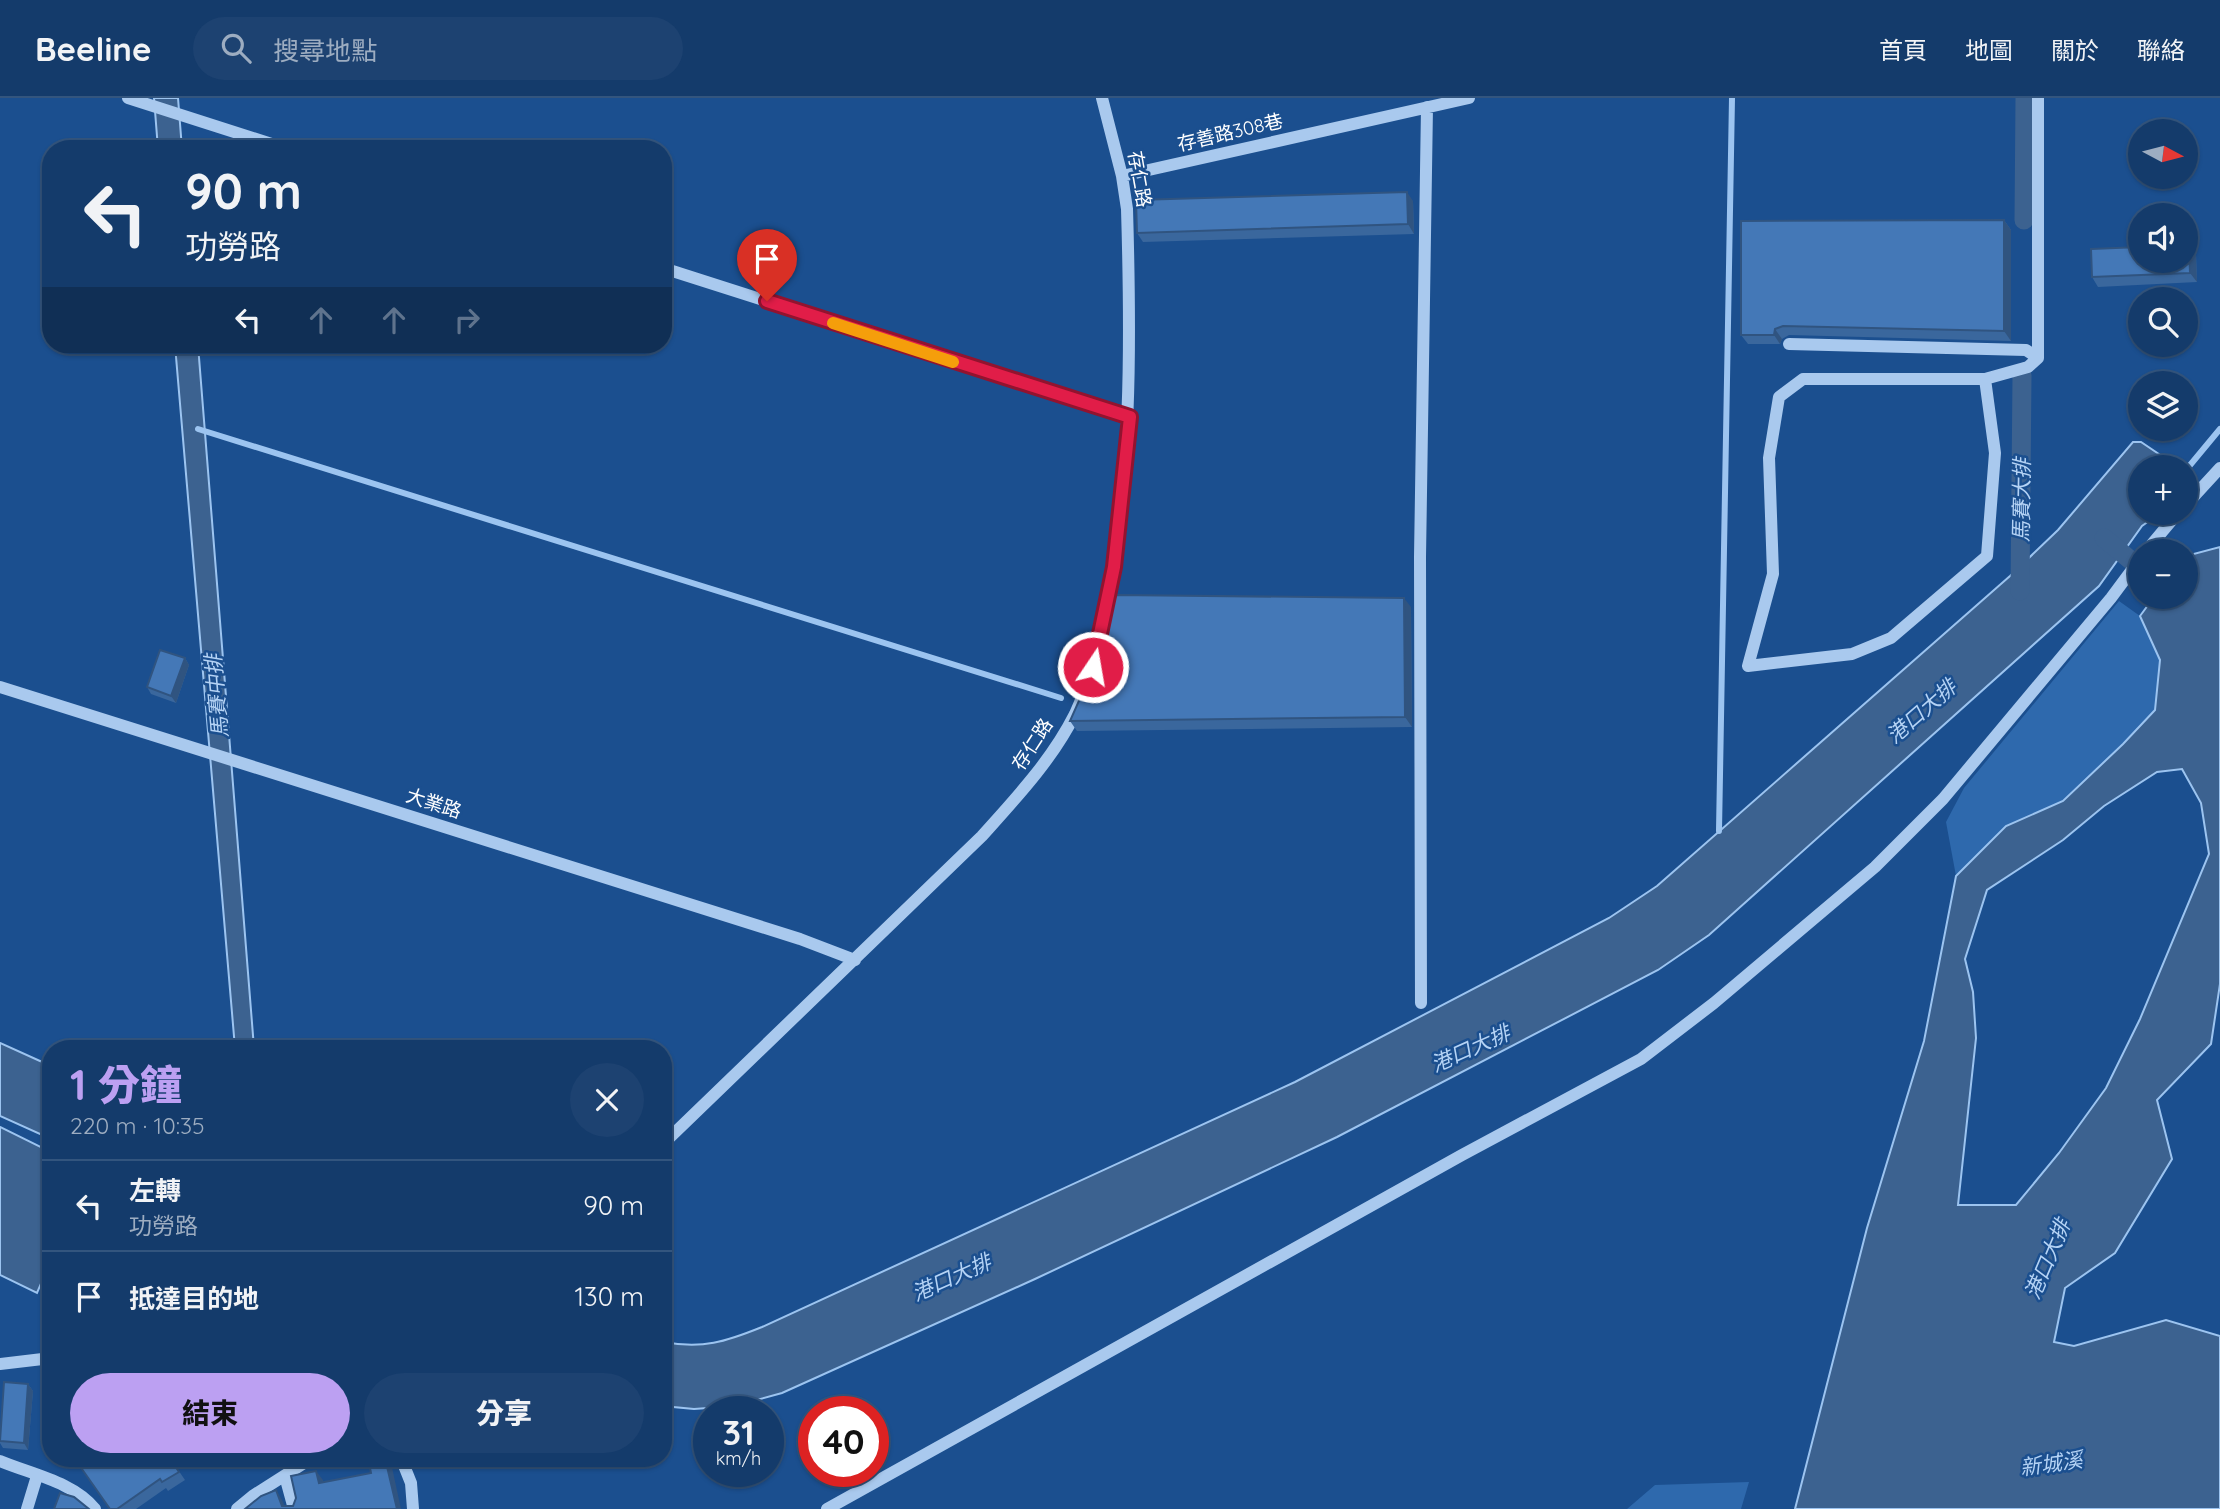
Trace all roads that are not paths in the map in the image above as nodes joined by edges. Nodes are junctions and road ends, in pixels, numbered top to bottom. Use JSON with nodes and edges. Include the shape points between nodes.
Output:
{"nodes":[{"id":1,"x":128,"y":98,"type":"edge"},
{"id":2,"x":1102,"y":98,"type":"edge"},
{"id":3,"x":1469,"y":98,"type":"edge"},
{"id":4,"x":2038,"y":98,"type":"edge"},
{"id":5,"x":1426,"y":107,"type":"junction"},
{"id":6,"x":259,"y":140,"type":"edge"},
{"id":7,"x":1122,"y":176,"type":"junction"},
{"id":8,"x":672,"y":271,"type":"edge"},
{"id":9,"x":1789,"y":344,"type":"dead end"},
{"id":10,"x":2038,"y":358,"type":"junction"},
{"id":11,"x":1985,"y":379,"type":"junction"},
{"id":12,"x":1130,"y":417,"type":"junction"},
{"id":13,"x":2220,"y":468,"type":"edge"},
{"id":14,"x":2198,"y":492,"type":"edge"},
{"id":15,"x":2168,"y":525,"type":"edge"},
{"id":16,"x":2156,"y":539,"type":"edge"},
{"id":17,"x":2128,"y":575,"type":"edge"},
{"id":18,"x":0,"y":687,"type":"edge"},
{"id":19,"x":855,"y":960,"type":"junction"},
{"id":20,"x":1422,"y":1003,"type":"dead end"},
{"id":21,"x":672,"y":1135,"type":"edge"},
{"id":22,"x":42,"y":1359,"type":"edge"},
{"id":23,"x":0,"y":1364,"type":"edge"},
{"id":24,"x":0,"y":1461,"type":"edge"},
{"id":25,"x":298,"y":1467,"type":"edge"},
{"id":26,"x":405,"y":1467,"type":"edge"},
{"id":27,"x":37,"y":1476,"type":"junction"},
{"id":28,"x":285,"y":1476,"type":"junction"},
{"id":29,"x":27,"y":1509,"type":"edge"},
{"id":30,"x":95,"y":1509,"type":"edge"},
{"id":31,"x":237,"y":1509,"type":"edge"},
{"id":32,"x":294,"y":1509,"type":"edge"},
{"id":33,"x":413,"y":1509,"type":"edge"},
{"id":34,"x":827,"y":1509,"type":"edge"}],
"edges":[{"from":1,"to":6,"type":"street"},
{"from":2,"to":7,"type":"street","name":"存仁路"},
{"from":3,"to":5,"type":"street","name":"存善路308巷"},
{"from":4,"to":10,"type":"street"},
{"from":5,"to":7,"type":"street","name":"存善路308巷"},
{"from":5,"to":20,"type":"street","via":[[1420,557]]},
{"from":7,"to":12,"type":"street","name":"存仁路","via":[[1128,222]]},
{"from":8,"to":12,"type":"street"},
{"from":9,"to":10,"type":"street","via":[[2026,350]]},
{"from":10,"to":11,"type":"street","via":[[2028,367]]},
{"from":11,"to":11,"type":"street","via":[[1803,379],[1779,397],[1769,458],[1773,574],[1748,666],[1852,654],[1891,638],[1987,556],[1995,453]]},
{"from":12,"to":19,"type":"street","name":"存仁路","via":[[1114,567],[1093,667],[1075,714],[1029,785]]},
{"from":13,"to":14,"type":"street"},
{"from":15,"to":16,"type":"street"},
{"from":17,"to":34,"type":"street","via":[[1943,799],[1885,858],[1641,1059]]},
{"from":18,"to":19,"type":"street","name":"大業路"},
{"from":19,"to":21,"type":"street","name":"存仁路"},
{"from":22,"to":23,"type":"street"},
{"from":24,"to":27,"type":"street"},
{"from":25,"to":28,"type":"street"},
{"from":26,"to":33,"type":"street"},
{"from":27,"to":29,"type":"street"},
{"from":27,"to":30,"type":"street","via":[[72,1489]]},
{"from":28,"to":31,"type":"street"},
{"from":28,"to":32,"type":"street"}]}
